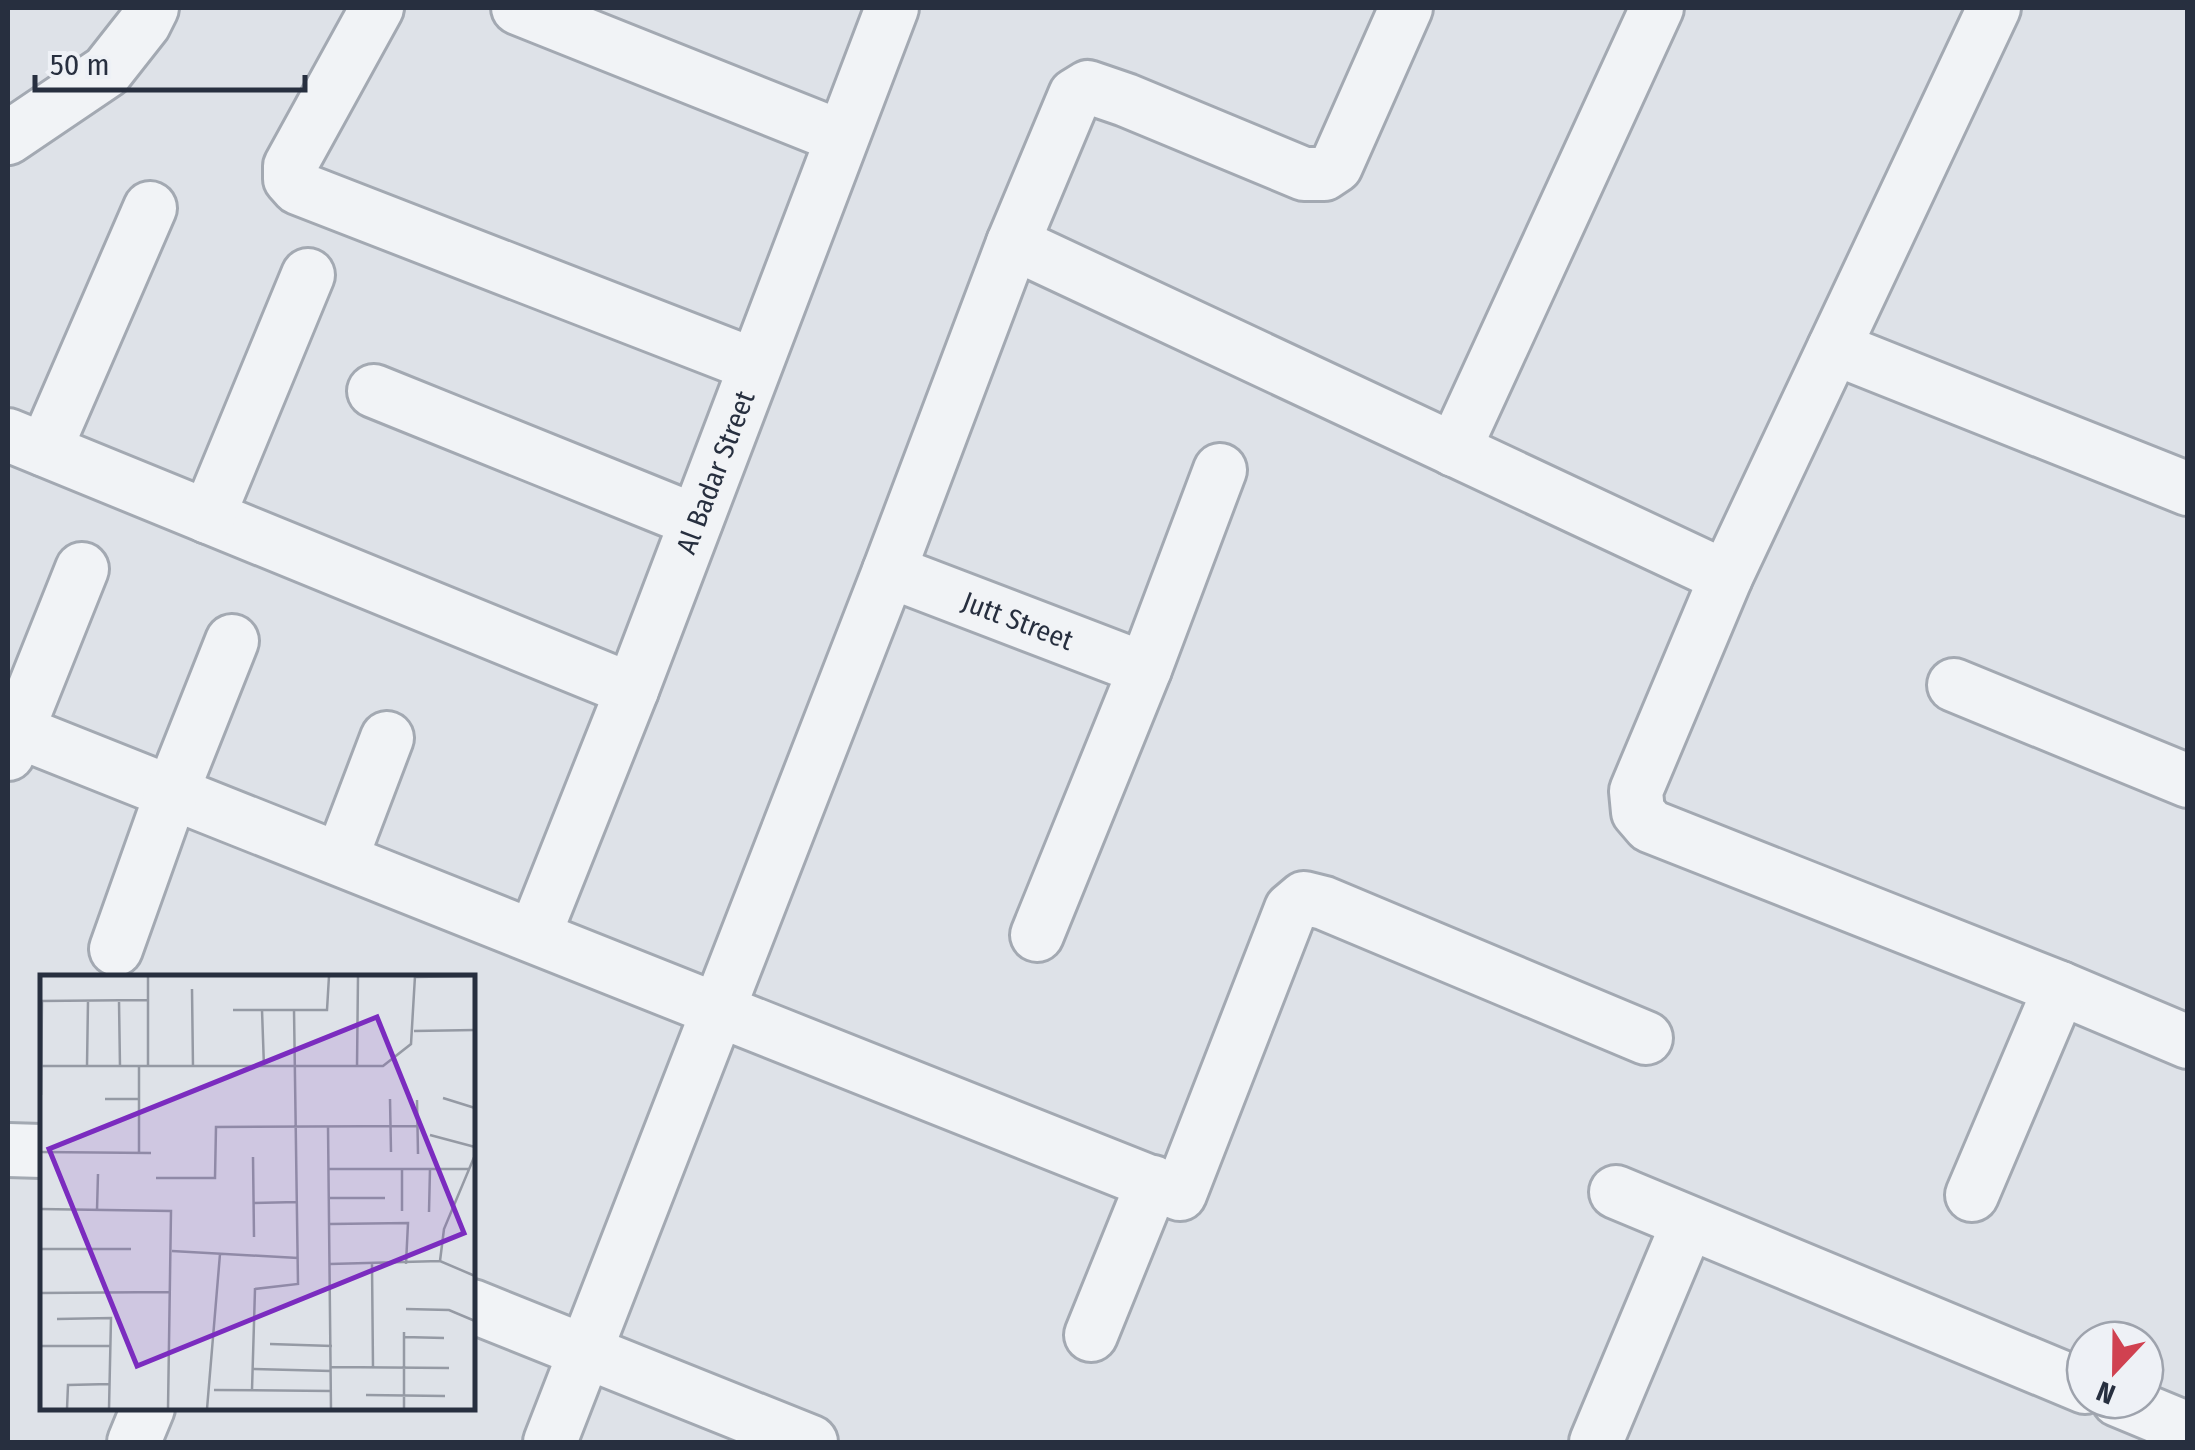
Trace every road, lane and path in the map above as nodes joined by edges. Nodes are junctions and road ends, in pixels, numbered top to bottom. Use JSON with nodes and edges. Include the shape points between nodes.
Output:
{"nodes":[{"id":1,"x":152,"y":8,"type":"edge"},
{"id":2,"x":377,"y":8,"type":"edge"},
{"id":3,"x":518,"y":8,"type":"edge"},
{"id":4,"x":892,"y":8,"type":"edge"},
{"id":5,"x":1406,"y":8,"type":"edge"},
{"id":6,"x":1657,"y":8,"type":"edge"},
{"id":7,"x":1994,"y":8,"type":"edge"},
{"id":8,"x":608,"y":24,"type":"edge"},
{"id":9,"x":8,"y":138,"type":"edge"},
{"id":10,"x":841,"y":138,"type":"junction"},
{"id":11,"x":150,"y":208,"type":"dead end"},
{"id":12,"x":1013,"y":243,"type":"junction"},
{"id":13,"x":308,"y":274,"type":"dead end"},
{"id":14,"x":1834,"y":348,"type":"junction"},
{"id":15,"x":754,"y":365,"type":"junction"},
{"id":16,"x":374,"y":391,"type":"dead end"},
{"id":17,"x":26,"y":442,"type":"edge"},
{"id":18,"x":1454,"y":450,"type":"junction"},
{"id":19,"x":1220,"y":470,"type":"dead end"},
{"id":20,"x":2188,"y":490,"type":"edge"},
{"id":21,"x":208,"y":517,"type":"junction"},
{"id":22,"x":696,"y":521,"type":"junction"},
{"id":23,"x":82,"y":569,"type":"dead end"},
{"id":24,"x":888,"y":571,"type":"junction"},
{"id":25,"x":1726,"y":577,"type":"junction"},
{"id":26,"x":232,"y":641,"type":"dead end"},
{"id":27,"x":1145,"y":669,"type":"junction"},
{"id":28,"x":1954,"y":685,"type":"dead end"},
{"id":29,"x":632,"y":690,"type":"junction"},
{"id":30,"x":387,"y":738,"type":"dead end"},
{"id":31,"x":12,"y":742,"type":"edge"},
{"id":32,"x":2188,"y":780,"type":"edge"},
{"id":33,"x":172,"y":792,"type":"junction"},
{"id":34,"x":341,"y":859,"type":"junction"},
{"id":35,"x":1038,"y":935,"type":"dead end"},
{"id":36,"x":534,"y":936,"type":"junction"},
{"id":37,"x":116,"y":948,"type":"dead end"},
{"id":38,"x":2060,"y":988,"type":"junction"},
{"id":39,"x":718,"y":1010,"type":"junction"},
{"id":40,"x":1646,"y":1038,"type":"dead end"},
{"id":41,"x":2188,"y":1042,"type":"edge"},
{"id":42,"x":8,"y":1150,"type":"edge"},
{"id":43,"x":40,"y":1151,"type":"edge"},
{"id":44,"x":1153,"y":1182,"type":"junction"},
{"id":45,"x":1616,"y":1192,"type":"dead end"},
{"id":46,"x":1972,"y":1195,"type":"dead end"},
{"id":47,"x":1688,"y":1224,"type":"junction"},
{"id":48,"x":475,"y":1307,"type":"edge"},
{"id":49,"x":1090,"y":1335,"type":"dead end"},
{"id":50,"x":585,"y":1350,"type":"junction"},
{"id":51,"x":2065,"y":1378,"type":"edge"},
{"id":52,"x":147,"y":1410,"type":"edge"},
{"id":53,"x":780,"y":1437,"type":"edge"},
{"id":54,"x":134,"y":1442,"type":"edge"},
{"id":55,"x":550,"y":1442,"type":"edge"},
{"id":56,"x":1596,"y":1442,"type":"edge"}],
"edges":[{"from":1,"to":9,"type":"street","via":[[108,71]]},
{"from":2,"to":15,"type":"street","via":[[290,166],[298,188]]},
{"from":3,"to":8,"type":"street"},
{"from":4,"to":10,"type":"street","name":"Al Badar Street"},
{"from":5,"to":12,"type":"street","via":[[1336,166],[1324,174],[1304,174],[1088,87],[1075,95]]},
{"from":6,"to":18,"type":"street"},
{"from":7,"to":14,"type":"street"},
{"from":8,"to":10,"type":"street"},
{"from":10,"to":15,"type":"street","name":"Al Badar Street"},
{"from":11,"to":17,"type":"street"},
{"from":12,"to":18,"type":"street"},
{"from":12,"to":24,"type":"street"},
{"from":13,"to":21,"type":"street"},
{"from":14,"to":20,"type":"street"},
{"from":14,"to":25,"type":"street"},
{"from":15,"to":22,"type":"street","name":"Al Badar Street"},
{"from":16,"to":22,"type":"street"},
{"from":17,"to":21,"type":"street"},
{"from":18,"to":25,"type":"street"},
{"from":19,"to":27,"type":"street"},
{"from":21,"to":29,"type":"street"},
{"from":22,"to":29,"type":"street","name":"Al Badar Street"},
{"from":23,"to":31,"type":"street"},
{"from":24,"to":27,"type":"street","name":"Jutt Street"},
{"from":24,"to":39,"type":"street"},
{"from":25,"to":38,"type":"street","via":[[1636,791],[1638,812],[1650,826]]},
{"from":26,"to":33,"type":"street"},
{"from":27,"to":35,"type":"street"},
{"from":28,"to":32,"type":"street"},
{"from":29,"to":36,"type":"street","name":"Al Badar Street"},
{"from":30,"to":34,"type":"street"},
{"from":31,"to":33,"type":"street"},
{"from":33,"to":34,"type":"street"},
{"from":33,"to":37,"type":"street"},
{"from":34,"to":36,"type":"street"},
{"from":36,"to":39,"type":"street"},
{"from":38,"to":41,"type":"street"},
{"from":38,"to":46,"type":"street"},
{"from":39,"to":44,"type":"street"},
{"from":39,"to":50,"type":"street"},
{"from":40,"to":44,"type":"street","via":[[1304,898],[1290,909],[1180,1194]]},
{"from":42,"to":43,"type":"street"},
{"from":44,"to":49,"type":"street"},
{"from":45,"to":47,"type":"street"},
{"from":47,"to":51,"type":"street"},
{"from":47,"to":56,"type":"street"},
{"from":48,"to":50,"type":"street"},
{"from":50,"to":53,"type":"street"},
{"from":50,"to":55,"type":"street"},
{"from":52,"to":54,"type":"street"}]}
